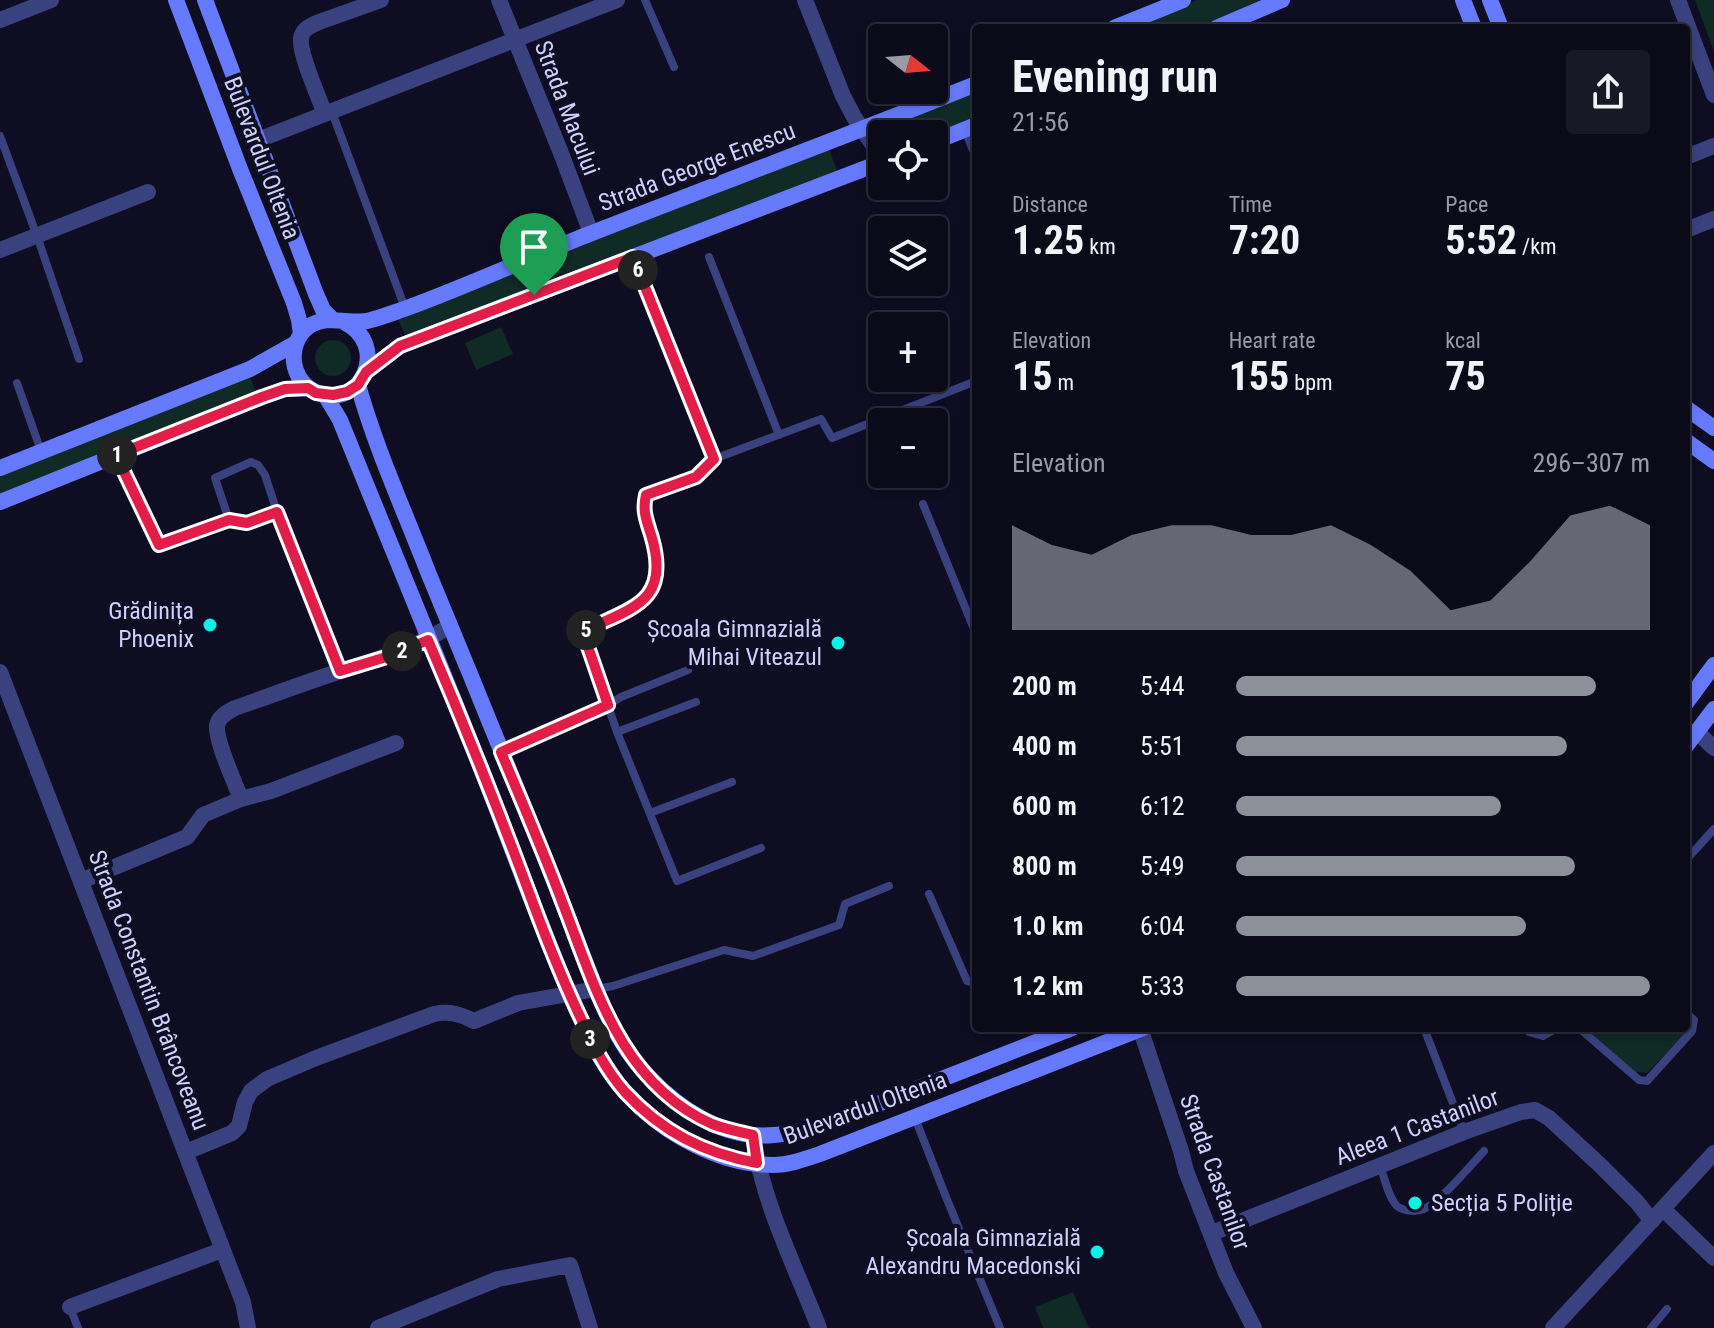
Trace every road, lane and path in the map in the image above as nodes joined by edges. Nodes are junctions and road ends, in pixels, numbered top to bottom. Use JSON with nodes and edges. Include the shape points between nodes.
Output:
{"nodes":[{"id":1,"x":176,"y":0,"type":"edge"},
{"id":2,"x":205,"y":0,"type":"edge"},
{"id":3,"x":381,"y":0,"type":"edge"},
{"id":4,"x":499,"y":0,"type":"edge"},
{"id":5,"x":617,"y":0,"type":"edge"},
{"id":6,"x":645,"y":0,"type":"edge"},
{"id":7,"x":805,"y":0,"type":"edge"},
{"id":8,"x":1183,"y":0,"type":"edge"},
{"id":9,"x":1282,"y":0,"type":"edge"},
{"id":10,"x":1463,"y":0,"type":"edge"},
{"id":11,"x":1490,"y":0,"type":"edge"},
{"id":12,"x":1678,"y":0,"type":"edge"},
{"id":13,"x":45,"y":1,"type":"edge"},
{"id":14,"x":0,"y":20,"type":"edge"},
{"id":15,"x":1124,"y":24,"type":"edge"},
{"id":16,"x":1228,"y":24,"type":"edge"},
{"id":17,"x":1472,"y":24,"type":"edge"},
{"id":18,"x":1499,"y":24,"type":"edge"},
{"id":19,"x":1687,"y":24,"type":"edge"},
{"id":20,"x":1690,"y":32,"type":"edge"},
{"id":21,"x":515,"y":40,"type":"junction"},
{"id":22,"x":674,"y":67,"type":"dead end"},
{"id":23,"x":972,"y":86,"type":"edge"},
{"id":24,"x":1714,"y":95,"type":"edge"},
{"id":25,"x":328,"y":112,"type":"junction"},
{"id":26,"x":972,"y":127,"type":"edge"},
{"id":27,"x":862,"y":130,"type":"junction"},
{"id":28,"x":0,"y":136,"type":"edge"},
{"id":29,"x":948,"y":136,"type":"edge"},
{"id":30,"x":868,"y":139,"type":"edge"},
{"id":31,"x":258,"y":140,"type":"junction"},
{"id":32,"x":1714,"y":146,"type":"edge"},
{"id":33,"x":1690,"y":155,"type":"edge"},
{"id":34,"x":868,"y":165,"type":"edge"},
{"id":35,"x":148,"y":192,"type":"dead end"},
{"id":36,"x":1714,"y":219,"type":"edge"},
{"id":37,"x":1690,"y":228,"type":"edge"},
{"id":38,"x":591,"y":233,"type":"junction"},
{"id":39,"x":37,"y":236,"type":"junction"},
{"id":40,"x":0,"y":250,"type":"edge"},
{"id":41,"x":633,"y":257,"type":"junction"},
{"id":42,"x":709,"y":257,"type":"dead end"},
{"id":43,"x":405,"y":308,"type":"junction"},
{"id":44,"x":338,"y":321,"type":"junction"},
{"id":45,"x":299,"y":338,"type":"junction"},
{"id":46,"x":79,"y":359,"type":"dead end"},
{"id":47,"x":362,"y":378,"type":"junction"},
{"id":48,"x":17,"y":383,"type":"dead end"},
{"id":49,"x":972,"y":383,"type":"edge"},
{"id":50,"x":308,"y":388,"type":"junction"},
{"id":51,"x":325,"y":395,"type":"junction"},
{"id":52,"x":1690,"y":411,"type":"edge"},
{"id":53,"x":1714,"y":428,"type":"edge"},
{"id":54,"x":779,"y":435,"type":"junction"},
{"id":55,"x":1690,"y":444,"type":"edge"},
{"id":56,"x":42,"y":452,"type":"junction"},
{"id":57,"x":116,"y":455,"type":"junction"},
{"id":58,"x":714,"y":459,"type":"junction"},
{"id":59,"x":1714,"y":461,"type":"edge"},
{"id":60,"x":0,"y":468,"type":"edge"},
{"id":61,"x":0,"y":502,"type":"edge"},
{"id":62,"x":923,"y":504,"type":"dead end"},
{"id":63,"x":277,"y":512,"type":"junction"},
{"id":64,"x":229,"y":520,"type":"junction"},
{"id":65,"x":972,"y":624,"type":"edge"},
{"id":66,"x":450,"y":626,"type":"junction"},
{"id":67,"x":428,"y":640,"type":"junction"},
{"id":68,"x":1714,"y":665,"type":"edge"},
{"id":69,"x":688,"y":670,"type":"dead end"},
{"id":70,"x":340,"y":671,"type":"junction"},
{"id":71,"x":0,"y":672,"type":"edge"},
{"id":72,"x":1690,"y":698,"type":"edge"},
{"id":73,"x":696,"y":702,"type":"dead end"},
{"id":74,"x":608,"y":705,"type":"junction"},
{"id":75,"x":1714,"y":709,"type":"edge"},
{"id":76,"x":617,"y":732,"type":"junction"},
{"id":77,"x":1697,"y":732,"type":"junction"},
{"id":78,"x":1690,"y":741,"type":"edge"},
{"id":79,"x":396,"y":743,"type":"dead end"},
{"id":80,"x":1714,"y":748,"type":"edge"},
{"id":81,"x":501,"y":752,"type":"junction"},
{"id":82,"x":732,"y":782,"type":"dead end"},
{"id":83,"x":241,"y":799,"type":"junction"},
{"id":84,"x":650,"y":813,"type":"junction"},
{"id":85,"x":1714,"y":829,"type":"edge"},
{"id":86,"x":761,"y":848,"type":"dead end"},
{"id":87,"x":1690,"y":856,"type":"edge"},
{"id":88,"x":81,"y":881,"type":"junction"},
{"id":89,"x":889,"y":886,"type":"dead end"},
{"id":90,"x":929,"y":894,"type":"dead end"},
{"id":91,"x":972,"y":982,"type":"edge"},
{"id":92,"x":596,"y":989,"type":"junction"},
{"id":93,"x":569,"y":993,"type":"junction"},
{"id":94,"x":1690,"y":1016,"type":"edge"},
{"id":95,"x":1062,"y":1032,"type":"edge"},
{"id":96,"x":1131,"y":1032,"type":"edge"},
{"id":97,"x":1142,"y":1032,"type":"edge"},
{"id":98,"x":1426,"y":1032,"type":"edge"},
{"id":99,"x":1529,"y":1032,"type":"edge"},
{"id":100,"x":1550,"y":1032,"type":"edge"},
{"id":101,"x":1584,"y":1032,"type":"edge"},
{"id":102,"x":915,"y":1118,"type":"junction"},
{"id":103,"x":1464,"y":1132,"type":"junction"},
{"id":104,"x":753,"y":1135,"type":"junction"},
{"id":105,"x":1484,"y":1151,"type":"dead end"},
{"id":106,"x":186,"y":1152,"type":"junction"},
{"id":107,"x":1714,"y":1153,"type":"edge"},
{"id":108,"x":757,"y":1163,"type":"junction"},
{"id":109,"x":1380,"y":1166,"type":"junction"},
{"id":110,"x":1657,"y":1215,"type":"junction"},
{"id":111,"x":1212,"y":1233,"type":"junction"},
{"id":112,"x":222,"y":1250,"type":"junction"},
{"id":113,"x":1714,"y":1258,"type":"edge"},
{"id":114,"x":70,"y":1307,"type":"joint"},
{"id":115,"x":1667,"y":1309,"type":"dead end"},
{"id":116,"x":78,"y":1328,"type":"edge"},
{"id":117,"x":248,"y":1328,"type":"edge"},
{"id":118,"x":378,"y":1328,"type":"edge"},
{"id":119,"x":590,"y":1328,"type":"edge"},
{"id":120,"x":819,"y":1328,"type":"edge"},
{"id":121,"x":1000,"y":1328,"type":"edge"},
{"id":122,"x":1254,"y":1328,"type":"edge"},
{"id":123,"x":1553,"y":1328,"type":"edge"},
{"id":124,"x":1651,"y":1328,"type":"edge"}],
"edges":[{"from":1,"to":45,"type":"street","name":"Bulevardul Oltenia","via":[[294,303]]},
{"from":2,"to":31,"type":"street","name":"Bulevardul Oltenia"},
{"from":3,"to":25,"type":"street","via":[[308,26],[301,37]]},
{"from":4,"to":21,"type":"street","name":"Strada Macului"},
{"from":5,"to":21,"type":"street"},
{"from":6,"to":22,"type":"lane"},
{"from":7,"to":27,"type":"street"},
{"from":8,"to":15,"type":"street"},
{"from":9,"to":16,"type":"street"},
{"from":10,"to":17,"type":"street"},
{"from":11,"to":18,"type":"street"},
{"from":12,"to":19,"type":"street"},
{"from":13,"to":14,"type":"street"},
{"from":20,"to":24,"type":"street"},
{"from":21,"to":25,"type":"street"},
{"from":21,"to":38,"type":"street","name":"Strada Macului"},
{"from":23,"to":27,"type":"street","name":"Strada George Enescu"},
{"from":25,"to":31,"type":"street"},
{"from":25,"to":43,"type":"lane"},
{"from":26,"to":29,"type":"street"},
{"from":27,"to":30,"type":"street"},
{"from":27,"to":38,"type":"street","name":"Strada George Enescu"},
{"from":28,"to":39,"type":"lane"},
{"from":31,"to":44,"type":"street","name":"Bulevardul Oltenia","via":[[323,310]]},
{"from":32,"to":33,"type":"street"},
{"from":34,"to":41,"type":"street"},
{"from":35,"to":39,"type":"street"},
{"from":36,"to":37,"type":"street"},
{"from":38,"to":43,"type":"street","name":"Strada George Enescu"},
{"from":39,"to":40,"type":"street"},
{"from":39,"to":46,"type":"lane"},
{"from":41,"to":47,"type":"street","via":[[400,346]]},
{"from":41,"to":58,"type":"lane"},
{"from":42,"to":54,"type":"lane"},
{"from":43,"to":44,"type":"street","name":"Strada George Enescu","via":[[366,321]]},
{"from":44,"to":45,"type":"street","via":[[315,323]]},
{"from":44,"to":47,"type":"street","via":[[358,332],[367,346]]},
{"from":45,"to":50,"type":"street","via":[[294,368]]},
{"from":45,"to":56,"type":"street","via":[[250,369]]},
{"from":47,"to":51,"type":"street","via":[[340,394]]},
{"from":47,"to":66,"type":"street","name":"Bulevardul Oltenia","via":[[380,450]]},
{"from":48,"to":56,"type":"lane"},
{"from":49,"to":54,"type":"lane","via":[[832,438],[821,419]]},
{"from":50,"to":51,"type":"street"},
{"from":50,"to":57,"type":"street","via":[[262,397]]},
{"from":51,"to":67,"type":"street","name":"Bulevardul Oltenia","via":[[340,420]]},
{"from":52,"to":53,"type":"street"},
{"from":54,"to":58,"type":"lane"},
{"from":55,"to":59,"type":"street"},
{"from":56,"to":60,"type":"street"},
{"from":57,"to":61,"type":"street"},
{"from":57,"to":64,"type":"lane","via":[[159,545]]},
{"from":58,"to":74,"type":"lane","via":[[696,477],[646,495],[643,508],[657,558],[656,583],[636,607],[586,630]]},
{"from":62,"to":65,"type":"lane"},
{"from":63,"to":64,"type":"lane","via":[[247,523]]},
{"from":63,"to":64,"type":"lane","via":[[265,475],[251,462],[215,478]]},
{"from":63,"to":70,"type":"lane"},
{"from":66,"to":67,"type":"street"},
{"from":66,"to":81,"type":"street","name":"Bulevardul Oltenia"},
{"from":67,"to":70,"type":"street"},
{"from":67,"to":93,"type":"street","name":"Bulevardul Oltenia"},
{"from":68,"to":72,"type":"street"},
{"from":69,"to":74,"type":"lane"},
{"from":70,"to":83,"type":"street","via":[[223,715],[217,724],[219,740]]},
{"from":71,"to":88,"type":"street","name":"Strada Constantin Brâncoveanu"},
{"from":73,"to":76,"type":"lane"},
{"from":74,"to":76,"type":"lane"},
{"from":74,"to":81,"type":"lane"},
{"from":75,"to":77,"type":"street"},
{"from":76,"to":84,"type":"lane"},
{"from":77,"to":78,"type":"street"},
{"from":77,"to":80,"type":"street"},
{"from":79,"to":83,"type":"street"},
{"from":81,"to":92,"type":"street","name":"Bulevardul Oltenia"},
{"from":82,"to":84,"type":"lane"},
{"from":83,"to":88,"type":"street","via":[[203,815],[187,837]]},
{"from":84,"to":86,"type":"lane","via":[[677,881]]},
{"from":85,"to":87,"type":"lane"},
{"from":88,"to":106,"type":"street","name":"Strada Constantin Brâncoveanu"},
{"from":89,"to":92,"type":"lane","via":[[845,904],[839,925],[753,956],[724,950]]},
{"from":90,"to":91,"type":"lane","via":[[967,981]]},
{"from":92,"to":93,"type":"street"},
{"from":92,"to":104,"type":"street","name":"Bulevardul Oltenia","via":[[622,1043],[649,1077],[688,1111]]},
{"from":93,"to":106,"type":"street","via":[[518,1003],[474,1021],[459,1013],[434,1014],[316,1058],[267,1079],[251,1091],[232,1133]]},
{"from":93,"to":108,"type":"street","name":"Bulevardul Oltenia","via":[[593,1046],[639,1106],[689,1143]]},
{"from":94,"to":101,"type":"lane","via":[[1692,1031],[1647,1081],[1639,1080]]},
{"from":95,"to":104,"type":"street","name":"Bulevardul Oltenia","via":[[827,1124]]},
{"from":96,"to":102,"type":"street","name":"Bulevardul Oltenia"},
{"from":97,"to":111,"type":"street","name":"Strada Castanilor","via":[[1186,1171]]},
{"from":98,"to":103,"type":"lane"},
{"from":99,"to":100,"type":"lane"},
{"from":102,"to":108,"type":"street","name":"Bulevardul Oltenia","via":[[796,1162]]},
{"from":102,"to":121,"type":"lane"},
{"from":103,"to":109,"type":"street","name":"Aleea 1 Castanilor"},
{"from":103,"to":110,"type":"street","name":"Aleea 1 Castanilor","via":[[1535,1110]]},
{"from":104,"to":108,"type":"street"},
{"from":105,"to":109,"type":"lane","via":[[1421,1210],[1398,1207]]},
{"from":106,"to":112,"type":"street","name":"Strada Constantin Brâncoveanu"},
{"from":107,"to":110,"type":"street"},
{"from":108,"to":120,"type":"street"},
{"from":109,"to":111,"type":"street","name":"Aleea 1 Castanilor"},
{"from":110,"to":113,"type":"street"},
{"from":110,"to":123,"type":"street"},
{"from":111,"to":122,"type":"street","name":"Strada Castanilor"},
{"from":112,"to":114,"type":"street"},
{"from":112,"to":117,"type":"street","name":"Strada Constantin Brâncoveanu"},
{"from":114,"to":116,"type":"lane"},
{"from":115,"to":124,"type":"lane"},
{"from":118,"to":119,"type":"street","via":[[498,1279],[570,1265]]}]}
